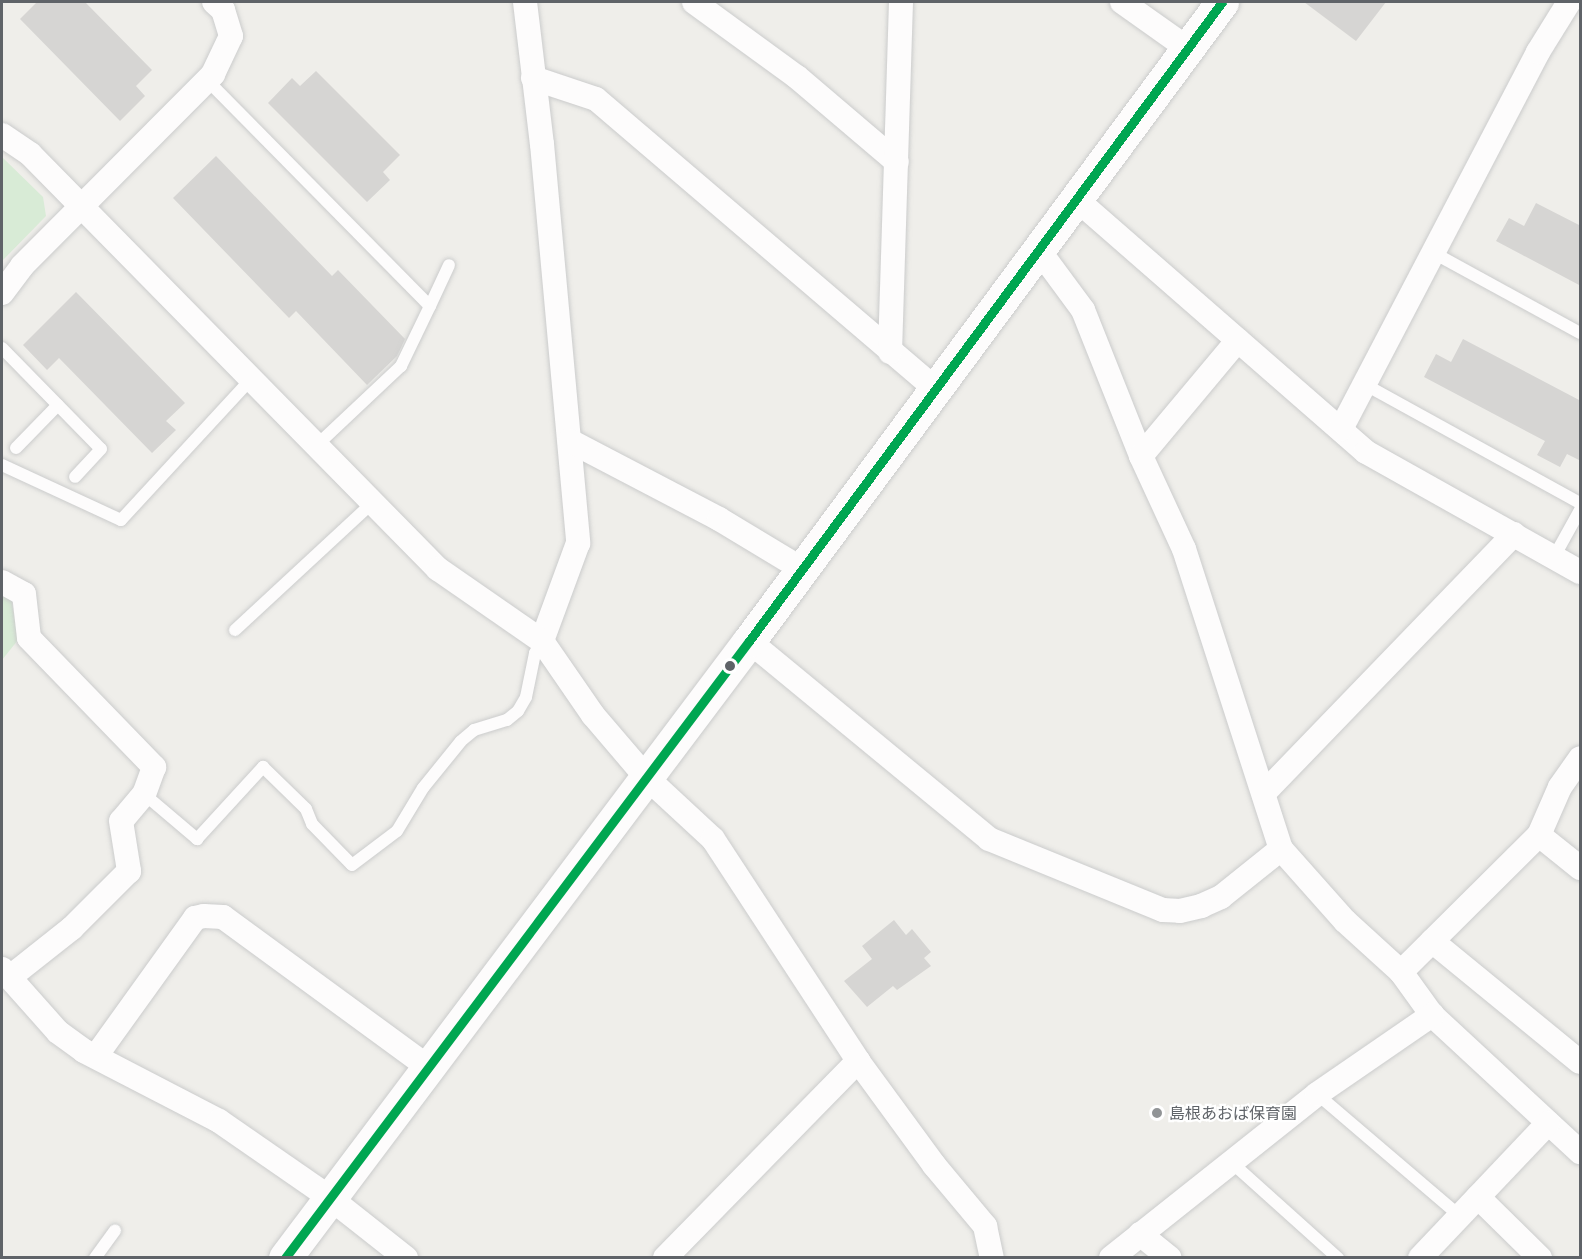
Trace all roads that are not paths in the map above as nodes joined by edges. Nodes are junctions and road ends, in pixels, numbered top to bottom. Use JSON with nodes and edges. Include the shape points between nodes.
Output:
{"nodes":[{"id":1,"x":214,"y":2,"type":"edge"},
{"id":2,"x":525,"y":2,"type":"edge"},
{"id":3,"x":694,"y":2,"type":"edge"},
{"id":4,"x":901,"y":2,"type":"edge"},
{"id":5,"x":1122,"y":2,"type":"edge"},
{"id":6,"x":1222,"y":2,"type":"edge"},
{"id":7,"x":1569,"y":2,"type":"edge"},
{"id":8,"x":1187,"y":48,"type":"junction"},
{"id":9,"x":533,"y":78,"type":"junction"},
{"id":10,"x":207,"y":80,"type":"junction"},
{"id":11,"x":2,"y":135,"type":"edge"},
{"id":12,"x":897,"y":162,"type":"junction"},
{"id":13,"x":1076,"y":199,"type":"junction"},
{"id":14,"x":81,"y":208,"type":"junction"},
{"id":15,"x":1038,"y":249,"type":"junction"},
{"id":16,"x":1432,"y":252,"type":"junction"},
{"id":17,"x":449,"y":265,"type":"dead end"},
{"id":18,"x":2,"y":293,"type":"edge"},
{"id":19,"x":430,"y":306,"type":"junction"},
{"id":20,"x":1581,"y":333,"type":"edge"},
{"id":21,"x":1238,"y":340,"type":"junction"},
{"id":22,"x":2,"y":348,"type":"edge"},
{"id":23,"x":890,"y":352,"type":"junction"},
{"id":24,"x":251,"y":379,"type":"junction"},
{"id":25,"x":1364,"y":384,"type":"junction"},
{"id":26,"x":935,"y":389,"type":"junction"},
{"id":27,"x":58,"y":405,"type":"junction"},
{"id":28,"x":1341,"y":429,"type":"junction"},
{"id":29,"x":570,"y":441,"type":"junction"},
{"id":30,"x":316,"y":446,"type":"junction"},
{"id":31,"x":16,"y":448,"type":"dead end"},
{"id":32,"x":1141,"y":456,"type":"junction"},
{"id":33,"x":2,"y":465,"type":"edge"},
{"id":34,"x":75,"y":477,"type":"dead end"},
{"id":35,"x":372,"y":503,"type":"junction"},
{"id":36,"x":1581,"y":503,"type":"edge"},
{"id":37,"x":1581,"y":510,"type":"edge"},
{"id":38,"x":1514,"y":534,"type":"junction"},
{"id":39,"x":1554,"y":557,"type":"junction"},
{"id":40,"x":802,"y":569,"type":"junction"},
{"id":41,"x":1581,"y":572,"type":"edge"},
{"id":42,"x":2,"y":582,"type":"edge"},
{"id":43,"x":235,"y":630,"type":"dead end"},
{"id":44,"x":542,"y":641,"type":"junction"},
{"id":45,"x":749,"y":641,"type":"junction"},
{"id":46,"x":1581,"y":758,"type":"edge"},
{"id":47,"x":646,"y":777,"type":"junction"},
{"id":48,"x":1263,"y":793,"type":"junction"},
{"id":49,"x":144,"y":794,"type":"junction"},
{"id":50,"x":1539,"y":835,"type":"junction"},
{"id":51,"x":1281,"y":849,"type":"junction"},
{"id":52,"x":1581,"y":867,"type":"edge"},
{"id":53,"x":1432,"y":941,"type":"junction"},
{"id":54,"x":1401,"y":972,"type":"junction"},
{"id":55,"x":6,"y":979,"type":"edge"},
{"id":56,"x":1432,"y":1015,"type":"junction"},
{"id":57,"x":96,"y":1056,"type":"junction"},
{"id":58,"x":858,"y":1061,"type":"junction"},
{"id":59,"x":1581,"y":1062,"type":"edge"},
{"id":60,"x":428,"y":1067,"type":"junction"},
{"id":61,"x":1317,"y":1094,"type":"junction"},
{"id":62,"x":1548,"y":1123,"type":"junction"},
{"id":63,"x":1580,"y":1152,"type":"edge"},
{"id":64,"x":1231,"y":1162,"type":"junction"},
{"id":65,"x":1478,"y":1197,"type":"junction"},
{"id":66,"x":330,"y":1198,"type":"junction"},
{"id":67,"x":1460,"y":1216,"type":"junction"},
{"id":68,"x":115,"y":1230,"type":"dead end"},
{"id":69,"x":1140,"y":1234,"type":"junction"},
{"id":70,"x":95,"y":1257,"type":"edge"},
{"id":71,"x":285,"y":1257,"type":"edge"},
{"id":72,"x":406,"y":1257,"type":"edge"},
{"id":73,"x":665,"y":1257,"type":"edge"},
{"id":74,"x":992,"y":1257,"type":"edge"},
{"id":75,"x":1111,"y":1257,"type":"edge"},
{"id":76,"x":1170,"y":1257,"type":"edge"},
{"id":77,"x":1338,"y":1257,"type":"edge"},
{"id":78,"x":1420,"y":1257,"type":"edge"},
{"id":79,"x":1540,"y":1257,"type":"edge"}],
"edges":[{"from":1,"to":10,"type":"street","via":[[223,10],[231,36]]},
{"from":2,"to":9,"type":"street"},
{"from":3,"to":12,"type":"street","via":[[797,77]]},
{"from":4,"to":12,"type":"street"},
{"from":5,"to":8,"type":"street"},
{"from":6,"to":8,"type":"main road"},
{"from":7,"to":16,"type":"street","via":[[1538,52]]},
{"from":8,"to":13,"type":"main road"},
{"from":9,"to":23,"type":"street","via":[[596,99]]},
{"from":9,"to":29,"type":"street"},
{"from":10,"to":14,"type":"street"},
{"from":10,"to":19,"type":"lane"},
{"from":11,"to":14,"type":"street","via":[[30,154]]},
{"from":12,"to":23,"type":"street"},
{"from":13,"to":15,"type":"main road"},
{"from":13,"to":21,"type":"street"},
{"from":14,"to":18,"type":"street","via":[[22,266]]},
{"from":14,"to":24,"type":"street"},
{"from":15,"to":26,"type":"main road"},
{"from":15,"to":32,"type":"street","via":[[1083,310]]},
{"from":16,"to":20,"type":"lane"},
{"from":16,"to":25,"type":"street"},
{"from":17,"to":19,"type":"lane"},
{"from":19,"to":30,"type":"lane","via":[[401,366]]},
{"from":21,"to":28,"type":"street"},
{"from":21,"to":32,"type":"street"},
{"from":22,"to":27,"type":"lane"},
{"from":23,"to":26,"type":"street"},
{"from":24,"to":30,"type":"street"},
{"from":24,"to":33,"type":"lane","via":[[120,520]]},
{"from":25,"to":28,"type":"street"},
{"from":25,"to":36,"type":"lane"},
{"from":26,"to":40,"type":"main road"},
{"from":27,"to":31,"type":"lane"},
{"from":27,"to":34,"type":"lane","via":[[101,449]]},
{"from":28,"to":38,"type":"street","via":[[1366,452]]},
{"from":29,"to":40,"type":"street","via":[[710,514]]},
{"from":29,"to":44,"type":"street","via":[[578,543]]},
{"from":30,"to":35,"type":"street"},
{"from":32,"to":48,"type":"street","via":[[1184,549]]},
{"from":35,"to":43,"type":"lane"},
{"from":35,"to":44,"type":"street","via":[[438,568]]},
{"from":37,"to":39,"type":"lane"},
{"from":38,"to":39,"type":"street"},
{"from":38,"to":48,"type":"street"},
{"from":39,"to":41,"type":"street"},
{"from":40,"to":45,"type":"main road"},
{"from":42,"to":49,"type":"street","via":[[24,594],[29,638],[154,767]]},
{"from":44,"to":47,"type":"street","via":[[593,715]]},
{"from":44,"to":49,"type":"lane","via":[[535,652],[526,697],[518,711],[507,720],[474,730],[461,741],[423,788],[397,831],[352,865],[312,824],[306,808],[263,766],[197,839]]},
{"from":45,"to":47,"type":"main road"},
{"from":45,"to":51,"type":"street","via":[[989,839],[1163,910],[1180,911],[1221,897]]},
{"from":46,"to":50,"type":"street","via":[[1560,787]]},
{"from":47,"to":58,"type":"street","via":[[713,839]]},
{"from":47,"to":60,"type":"main road"},
{"from":48,"to":51,"type":"street"},
{"from":49,"to":55,"type":"street","via":[[121,821],[129,871],[72,928]]},
{"from":50,"to":52,"type":"street"},
{"from":50,"to":53,"type":"street"},
{"from":51,"to":54,"type":"street","via":[[1345,921]]},
{"from":53,"to":54,"type":"street"},
{"from":53,"to":59,"type":"street"},
{"from":54,"to":56,"type":"street"},
{"from":55,"to":57,"type":"street","via":[[58,1032]]},
{"from":56,"to":61,"type":"street"},
{"from":56,"to":62,"type":"street"},
{"from":57,"to":60,"type":"street","via":[[195,918],[204,916],[223,917]]},
{"from":57,"to":66,"type":"street","via":[[219,1121]]},
{"from":58,"to":73,"type":"street"},
{"from":58,"to":74,"type":"street","via":[[934,1165],[985,1226]]},
{"from":60,"to":66,"type":"main road"},
{"from":61,"to":64,"type":"street"},
{"from":61,"to":67,"type":"lane"},
{"from":62,"to":63,"type":"street"},
{"from":62,"to":65,"type":"street"},
{"from":64,"to":69,"type":"street"},
{"from":64,"to":77,"type":"lane"},
{"from":65,"to":67,"type":"street"},
{"from":65,"to":79,"type":"street"},
{"from":66,"to":71,"type":"main road"},
{"from":66,"to":72,"type":"street"},
{"from":67,"to":78,"type":"street"},
{"from":68,"to":70,"type":"lane"},
{"from":69,"to":75,"type":"street"},
{"from":69,"to":76,"type":"street"}]}
